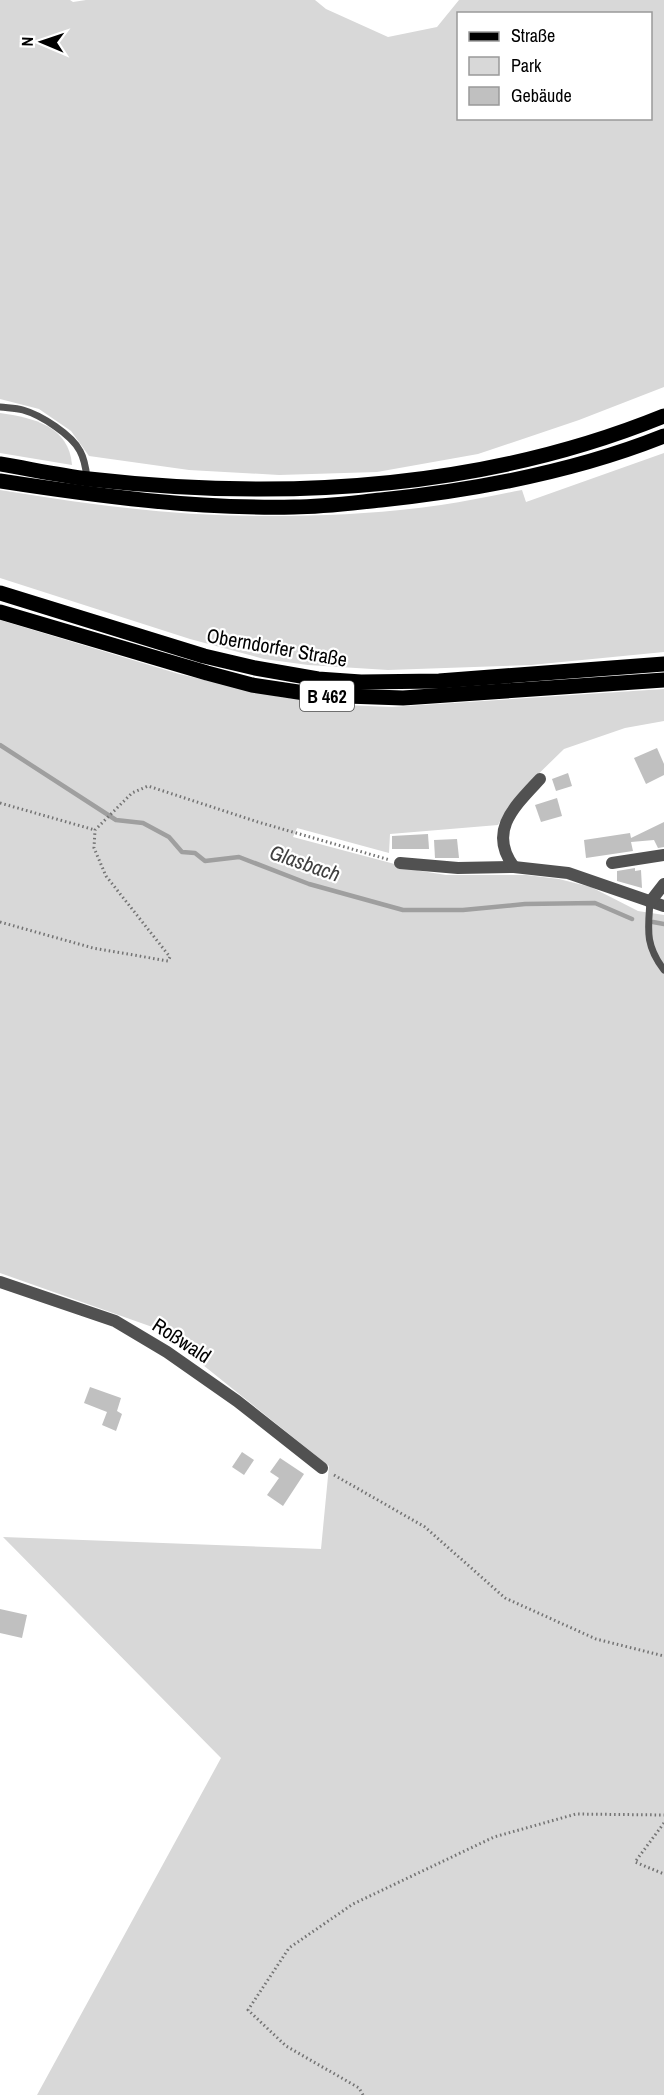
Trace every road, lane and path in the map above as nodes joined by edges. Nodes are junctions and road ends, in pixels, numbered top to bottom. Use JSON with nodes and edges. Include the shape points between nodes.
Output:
{"nodes":[{"id":1,"x":0,"y":407,"type":"edge"},
{"id":2,"x":664,"y":416,"type":"edge"},
{"id":3,"x":664,"y":436,"type":"edge"},
{"id":4,"x":0,"y":464,"type":"edge"},
{"id":5,"x":87,"y":478,"type":"junction"},
{"id":6,"x":0,"y":481,"type":"edge"},
{"id":7,"x":0,"y":593,"type":"edge"},
{"id":8,"x":0,"y":612,"type":"edge"},
{"id":9,"x":664,"y":664,"type":"edge"},
{"id":10,"x":664,"y":680,"type":"edge"},
{"id":11,"x":540,"y":779,"type":"dead end"},
{"id":12,"x":0,"y":802,"type":"edge"},
{"id":13,"x":95,"y":830,"type":"junction"},
{"id":14,"x":664,"y":855,"type":"edge"},
{"id":15,"x":400,"y":863,"type":"joint"},
{"id":16,"x":612,"y":863,"type":"dead end"},
{"id":17,"x":514,"y":867,"type":"junction"},
{"id":18,"x":664,"y":884,"type":"edge"},
{"id":19,"x":650,"y":902,"type":"junction"},
{"id":20,"x":664,"y":906,"type":"edge"},
{"id":21,"x":0,"y":922,"type":"edge"},
{"id":22,"x":664,"y":969,"type":"edge"},
{"id":23,"x":0,"y":1282,"type":"edge"},
{"id":24,"x":322,"y":1468,"type":"joint"},
{"id":25,"x":664,"y":1656,"type":"edge"},
{"id":26,"x":664,"y":1815,"type":"edge"},
{"id":27,"x":664,"y":1823,"type":"edge"},
{"id":28,"x":664,"y":1874,"type":"edge"},
{"id":29,"x":363,"y":2095,"type":"edge"}],
"edges":[{"from":1,"to":5,"type":"lane","via":[[25,411],[66,435],[79,449]]},
{"from":2,"to":5,"type":"main road","via":[[548,455],[406,482],[243,489]]},
{"from":3,"to":6,"type":"main road","via":[[634,448],[497,484],[429,495],[296,507],[126,498]]},
{"from":4,"to":5,"type":"main road"},
{"from":7,"to":9,"type":"main road","name":"Oberndorfer Straße","number":"B 462","via":[[204,656],[318,678],[439,681]]},
{"from":8,"to":10,"type":"main road","name":"Oberndorfer Straße","number":"B 462","via":[[252,685],[318,695],[404,698]]},
{"from":11,"to":17,"type":"street","via":[[501,834],[506,856]]},
{"from":12,"to":13,"type":"path"},
{"from":13,"to":15,"type":"path","via":[[132,793],[148,786]]},
{"from":13,"to":21,"type":"path","via":[[94,848],[106,876],[170,957],[168,961],[93,948]]},
{"from":14,"to":16,"type":"street"},
{"from":15,"to":17,"type":"street"},
{"from":17,"to":19,"type":"street","via":[[568,873]]},
{"from":18,"to":19,"type":"street"},
{"from":19,"to":20,"type":"street"},
{"from":19,"to":22,"type":"lane","via":[[647,933]]},
{"from":23,"to":24,"type":"street","name":"Roßwald","via":[[115,1321],[237,1401]]},
{"from":24,"to":25,"type":"path","via":[[425,1527],[505,1598],[596,1639]]},
{"from":26,"to":29,"type":"path","via":[[576,1814],[494,1837],[353,1904],[290,1948],[248,2010],[286,2046],[359,2088]]},
{"from":27,"to":28,"type":"path","via":[[634,1862]]}]}
